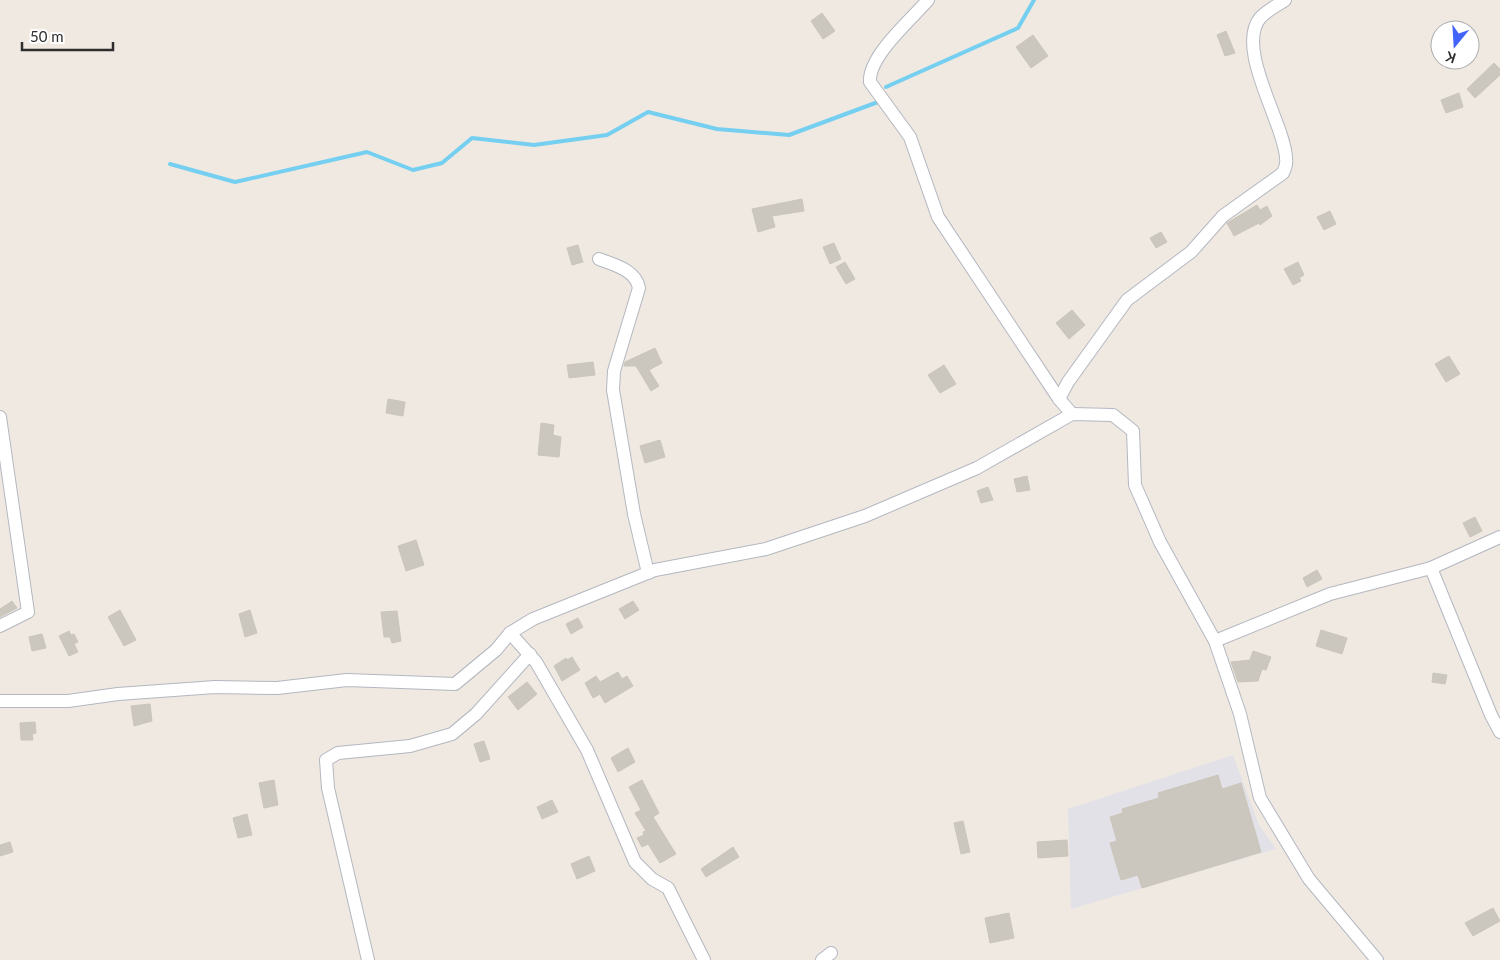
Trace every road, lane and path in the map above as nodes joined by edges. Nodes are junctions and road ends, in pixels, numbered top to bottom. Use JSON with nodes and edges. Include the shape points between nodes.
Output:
{"nodes":[{"id":1,"x":928,"y":0,"type":"edge"},
{"id":2,"x":1285,"y":0,"type":"edge"},
{"id":3,"x":599,"y":259,"type":"dead end"},
{"id":4,"x":1060,"y":399,"type":"junction"},
{"id":5,"x":1072,"y":414,"type":"junction"},
{"id":6,"x":0,"y":417,"type":"edge"},
{"id":7,"x":1500,"y":537,"type":"edge"},
{"id":8,"x":1431,"y":568,"type":"junction"},
{"id":9,"x":648,"y":573,"type":"junction"},
{"id":10,"x":0,"y":626,"type":"edge"},
{"id":11,"x":510,"y":633,"type":"junction"},
{"id":12,"x":1214,"y":641,"type":"junction"},
{"id":13,"x":530,"y":654,"type":"junction"},
{"id":14,"x":0,"y":701,"type":"edge"},
{"id":15,"x":1500,"y":732,"type":"edge"},
{"id":16,"x":368,"y":960,"type":"edge"},
{"id":17,"x":704,"y":960,"type":"edge"},
{"id":18,"x":1377,"y":960,"type":"edge"}],
"edges":[{"from":1,"to":4,"type":"street","via":[[876,58],[870,82],[910,137],[938,217]]},
{"from":2,"to":4,"type":"street","via":[[1260,18],[1254,31],[1262,89],[1285,147],[1287,160],[1283,173],[1223,216],[1191,252],[1127,300],[1068,382]]},
{"from":3,"to":9,"type":"street","via":[[625,270],[636,279],[640,288],[614,371],[613,390],[634,514]]},
{"from":4,"to":5,"type":"street"},
{"from":5,"to":9,"type":"street","via":[[977,468],[864,516],[766,549]]},
{"from":5,"to":12,"type":"street","via":[[1113,415],[1133,431],[1135,485],[1160,542]]},
{"from":6,"to":10,"type":"street","via":[[28,612]]},
{"from":7,"to":8,"type":"street"},
{"from":8,"to":12,"type":"street","via":[[1330,594]]},
{"from":8,"to":15,"type":"street"},
{"from":9,"to":11,"type":"street","via":[[533,619]]},
{"from":11,"to":13,"type":"street"},
{"from":11,"to":14,"type":"street","via":[[496,650],[455,684],[347,680],[277,688],[215,687],[118,694],[68,702]]},
{"from":12,"to":18,"type":"street","via":[[1240,714],[1260,798],[1309,879]]},
{"from":13,"to":16,"type":"street","via":[[476,714],[452,734],[410,746],[338,753],[326,760],[328,788]]},
{"from":13,"to":17,"type":"street","via":[[587,750],[635,862],[652,879],[668,888]]}]}
